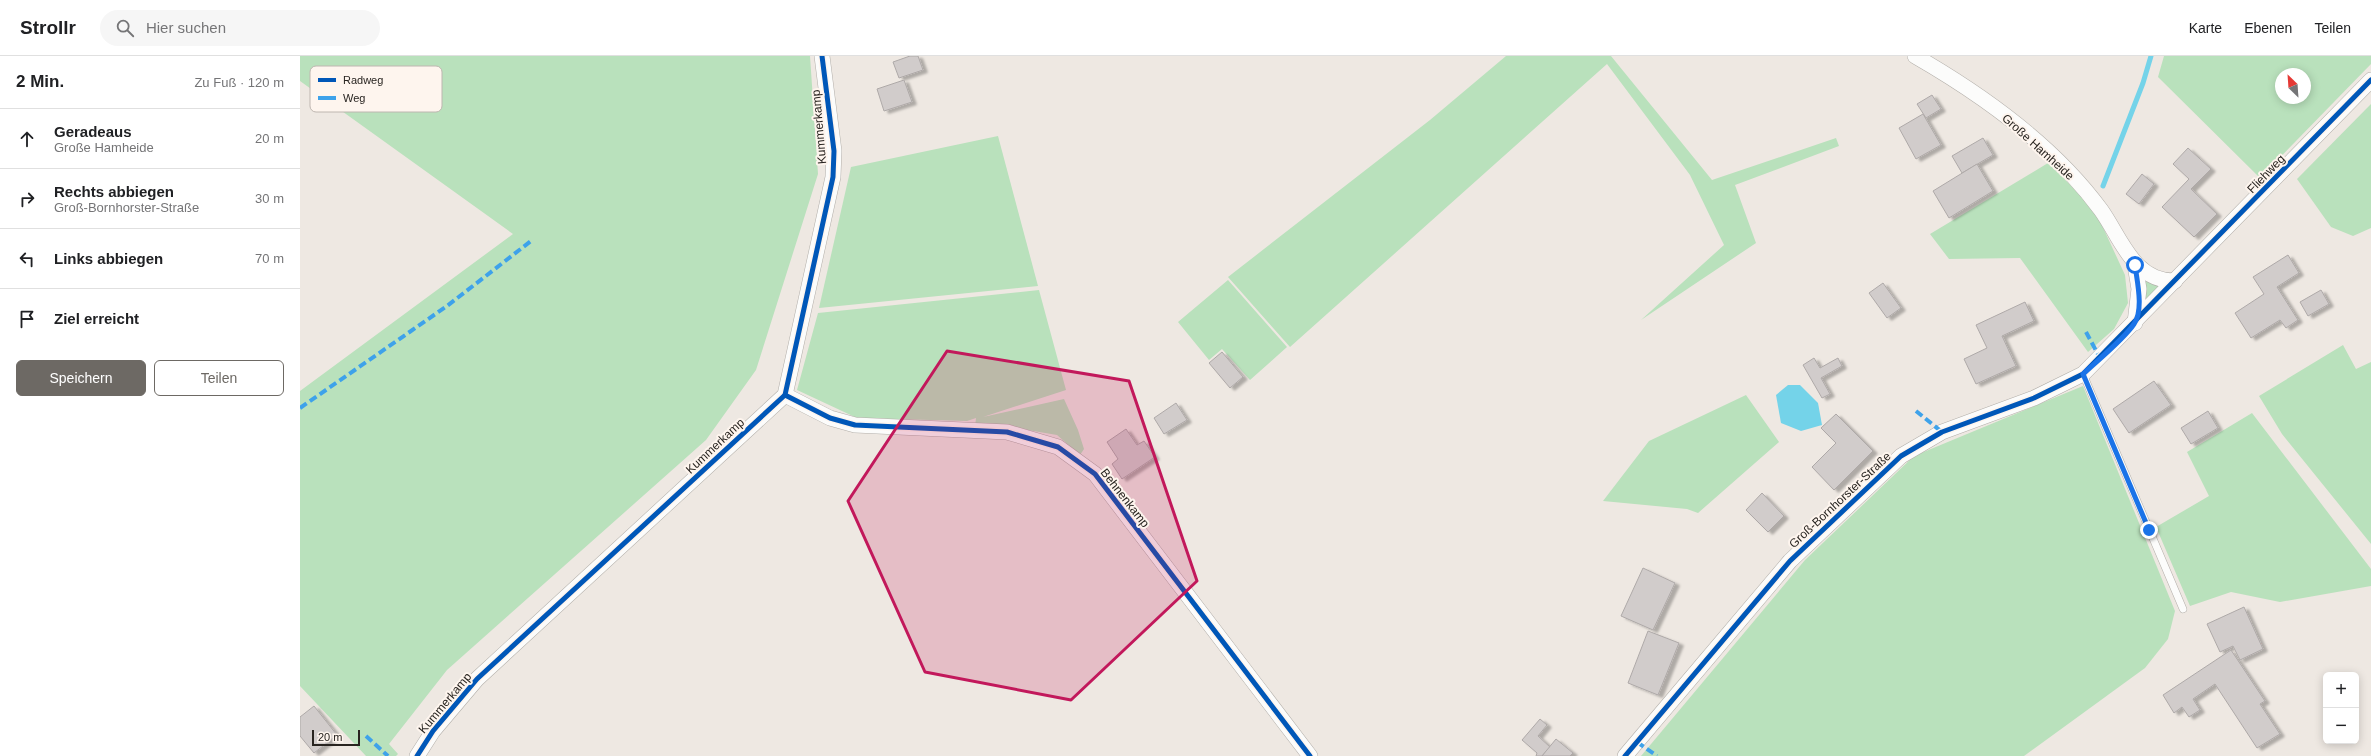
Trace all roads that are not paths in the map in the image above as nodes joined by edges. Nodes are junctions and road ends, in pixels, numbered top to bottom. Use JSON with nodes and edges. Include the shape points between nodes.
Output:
{"nodes":[{"id":1,"x":822,"y":56,"type":"edge"},
{"id":2,"x":1915,"y":56,"type":"edge"},
{"id":3,"x":2371,"y":80,"type":"edge"},
{"id":4,"x":2135,"y":265,"type":"junction"},
{"id":5,"x":2175,"y":281,"type":"junction"},
{"id":6,"x":2135,"y":323,"type":"junction"},
{"id":7,"x":2083,"y":374,"type":"junction"},
{"id":8,"x":785,"y":395,"type":"junction"},
{"id":9,"x":2183,"y":609,"type":"dead end"},
{"id":10,"x":417,"y":756,"type":"edge"},
{"id":11,"x":1310,"y":756,"type":"edge"},
{"id":12,"x":1625,"y":756,"type":"edge"}],
"edges":[{"from":1,"to":8,"type":"street","name":"Kummerkamp","via":[[834,151],[833,177]]},
{"from":2,"to":4,"type":"street","name":"Große Hamheide","via":[[2008,118],[2063,167],[2101,210]]},
{"from":3,"to":5,"type":"street","name":"Fliehweg"},
{"from":4,"to":5,"type":"street","name":"Große Hamheide","via":[[2155,278]]},
{"from":4,"to":6,"type":"street","name":"Große Hamheide","via":[[2139,289]]},
{"from":5,"to":6,"type":"street","name":"Groß-Bornhorster-Straße"},
{"from":6,"to":7,"type":"street","name":"Groß-Bornhorster-Straße"},
{"from":7,"to":9,"type":"lane"},
{"from":7,"to":12,"type":"street","name":"Groß-Bornhorster-Straße","via":[[2034,398],[1942,432],[1901,456],[1790,561]]},
{"from":8,"to":10,"type":"street","name":"Kummerkamp","via":[[477,679],[433,731]]},
{"from":8,"to":11,"type":"street","name":"Behnenkamp","via":[[830,418],[855,425],[1008,432],[1058,447],[1096,474]]}]}
